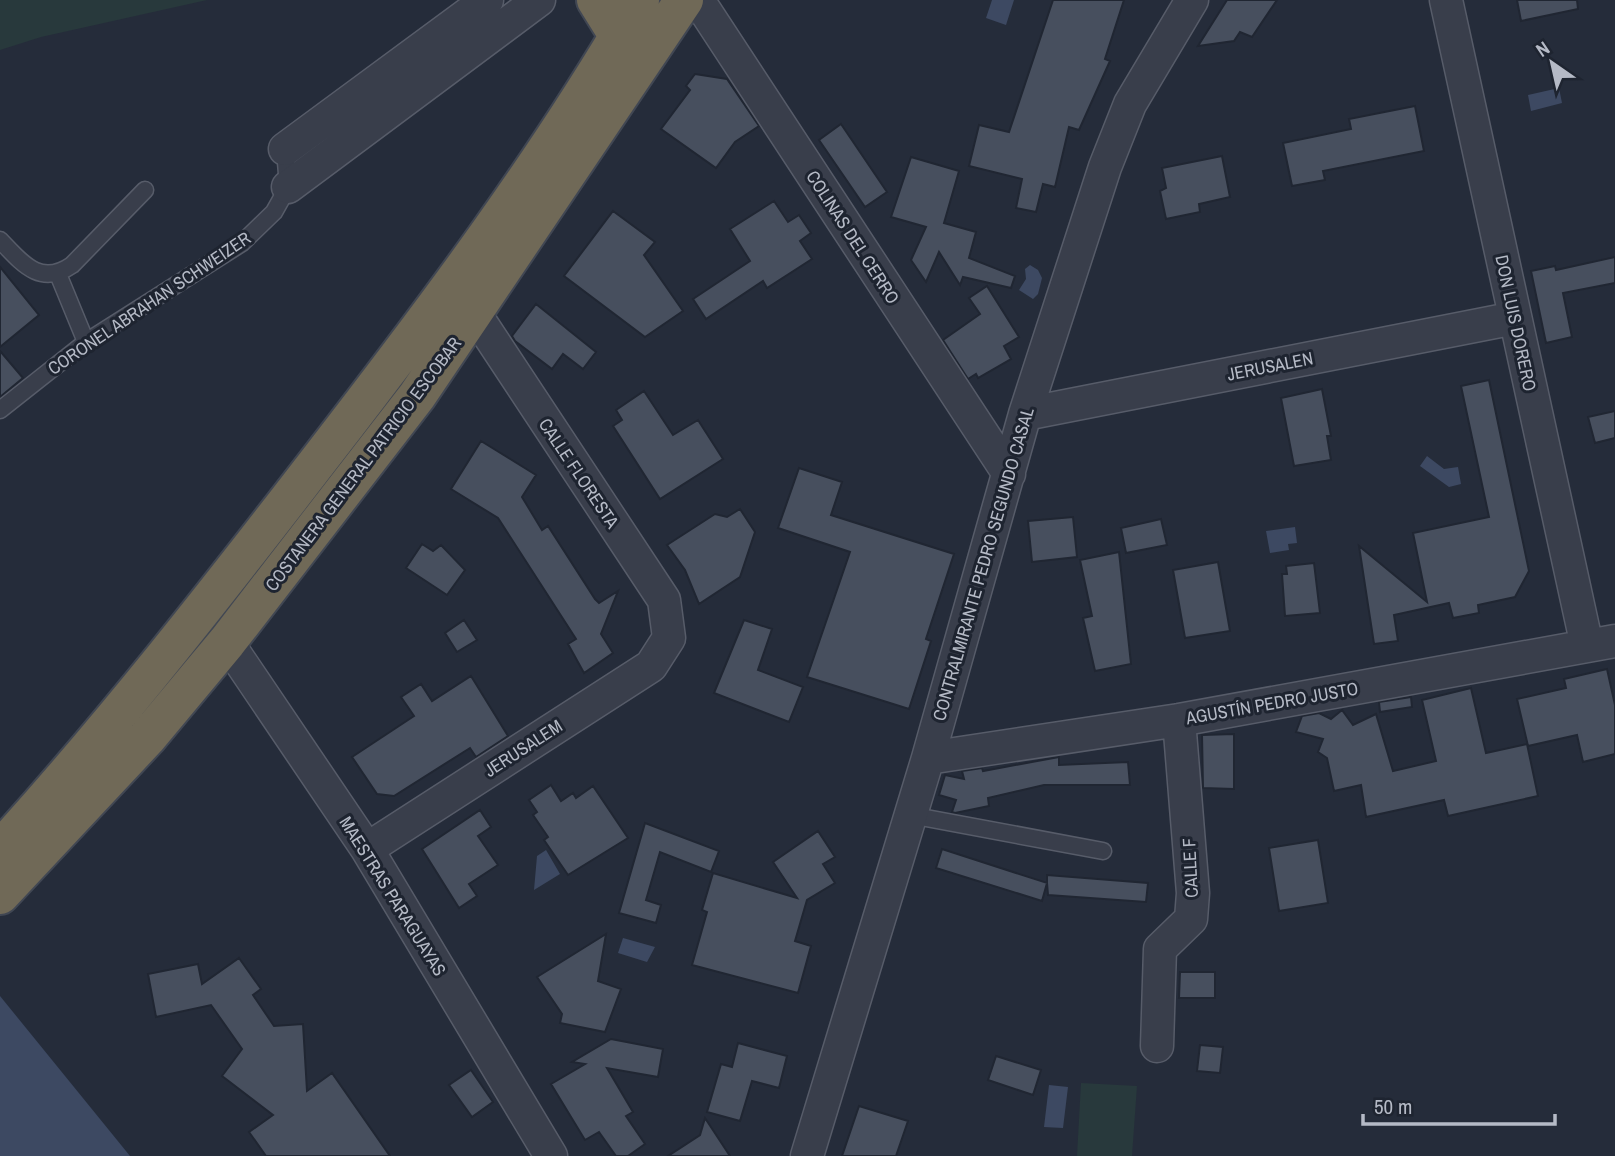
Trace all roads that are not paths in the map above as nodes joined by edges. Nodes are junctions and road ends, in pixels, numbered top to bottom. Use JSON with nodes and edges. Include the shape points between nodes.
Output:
{"nodes":[{"id":1,"x":486,"y":0,"type":"edge"},
{"id":2,"x":539,"y":0,"type":"edge"},
{"id":3,"x":596,"y":0,"type":"edge"},
{"id":4,"x":640,"y":0,"type":"edge"},
{"id":5,"x":662,"y":0,"type":"edge"},
{"id":6,"x":684,"y":0,"type":"edge"},
{"id":7,"x":698,"y":0,"type":"edge"},
{"id":8,"x":1192,"y":0,"type":"edge"},
{"id":9,"x":1446,"y":0,"type":"edge"},
{"id":10,"x":619,"y":37,"type":"junction"},
{"id":11,"x":593,"y":139,"type":"junction"},
{"id":12,"x":285,"y":149,"type":"joint"},
{"id":13,"x":288,"y":187,"type":"junction"},
{"id":14,"x":145,"y":190,"type":"dead end"},
{"id":15,"x":0,"y":240,"type":"edge"},
{"id":16,"x":58,"y":274,"type":"junction"},
{"id":17,"x":475,"y":314,"type":"junction"},
{"id":18,"x":1515,"y":318,"type":"junction"},
{"id":19,"x":86,"y":342,"type":"junction"},
{"id":20,"x":0,"y":410,"type":"edge"},
{"id":21,"x":1025,"y":415,"type":"junction"},
{"id":22,"x":1009,"y":474,"type":"junction"},
{"id":23,"x":669,"y":638,"type":"joint"},
{"id":24,"x":227,"y":642,"type":"junction"},
{"id":25,"x":1601,"y":643,"type":"edge"},
{"id":26,"x":1179,"y":720,"type":"junction"},
{"id":27,"x":928,"y":758,"type":"junction"},
{"id":28,"x":911,"y":815,"type":"junction"},
{"id":29,"x":367,"y":849,"type":"junction"},
{"id":30,"x":0,"y":850,"type":"edge"},
{"id":31,"x":1103,"y":850,"type":"dead end"},
{"id":32,"x":0,"y":895,"type":"edge"},
{"id":33,"x":1157,"y":1045,"type":"dead end"},
{"id":34,"x":809,"y":1150,"type":"edge"},
{"id":35,"x":551,"y":1156,"type":"edge"}],
"edges":[{"from":1,"to":12,"type":"street"},
{"from":2,"to":13,"type":"street","name":"CORONEL ABRAHAN SCHWEIZER"},
{"from":3,"to":10,"type":"highway"},
{"from":4,"to":10,"type":"highway","name":"COSTANERA GENERAL PATRICIO ESCOBAR"},
{"from":5,"to":11,"type":"highway","via":[[604,94],[592,119]]},
{"from":6,"to":11,"type":"highway","name":"COSTANERA GENERAL PATRICIO ESCOBAR"},
{"from":7,"to":22,"type":"street","name":"COLINAS DEL CERRO"},
{"from":8,"to":21,"type":"street","name":"CONTRALMIRANTE PEDRO SEGUNDO CASAL","via":[[1125,117]]},
{"from":9,"to":18,"type":"street","name":"DON LUIS DORERO"},
{"from":10,"to":30,"type":"highway","name":"COSTANERA GENERAL PATRICIO ESCOBAR","via":[[418,332],[204,609]]},
{"from":11,"to":17,"type":"highway","name":"COSTANERA GENERAL PATRICIO ESCOBAR"},
{"from":12,"to":13,"type":"lane"},
{"from":13,"to":19,"type":"lane","name":"CORONEL ABRAHAN SCHWEIZER","via":[[274,212],[242,243]]},
{"from":14,"to":16,"type":"lane"},
{"from":15,"to":16,"type":"lane","via":[[24,265],[43,274]]},
{"from":16,"to":19,"type":"lane"},
{"from":17,"to":23,"type":"street","name":"CALLE FLORESTA","via":[[664,600]]},
{"from":17,"to":24,"type":"highway","name":"COSTANERA GENERAL PATRICIO ESCOBAR"},
{"from":18,"to":21,"type":"street","name":"JERUSALEN"},
{"from":18,"to":25,"type":"street","name":"DON LUIS DORERO"},
{"from":19,"to":20,"type":"lane","name":"CORONEL ABRAHAN SCHWEIZER"},
{"from":21,"to":22,"type":"street","name":"CONTRALMIRANTE PEDRO SEGUNDO CASAL"},
{"from":22,"to":27,"type":"street","name":"CONTRALMIRANTE PEDRO SEGUNDO CASAL"},
{"from":23,"to":29,"type":"street","name":"JERUSALEM","via":[[651,666]]},
{"from":24,"to":29,"type":"street","name":"MAESTRAS PARAGUAYAS"},
{"from":24,"to":32,"type":"highway","name":"COSTANERA GENERAL PATRICIO ESCOBAR","via":[[147,738]]},
{"from":25,"to":26,"type":"street","name":"AGUSTÍN PEDRO JUSTO"},
{"from":26,"to":27,"type":"street","name":"AGUSTÍN PEDRO JUSTO"},
{"from":26,"to":33,"type":"street","name":"CALLE F","via":[[1193,892],[1191,919],[1160,949]]},
{"from":27,"to":28,"type":"street","name":"CONTRALMIRANTE PEDRO SEGUNDO CASAL"},
{"from":28,"to":31,"type":"lane"},
{"from":28,"to":34,"type":"street","name":"CONTRALMIRANTE PEDRO SEGUNDO CASAL"},
{"from":29,"to":35,"type":"street","name":"MAESTRAS PARAGUAYAS"}]}
